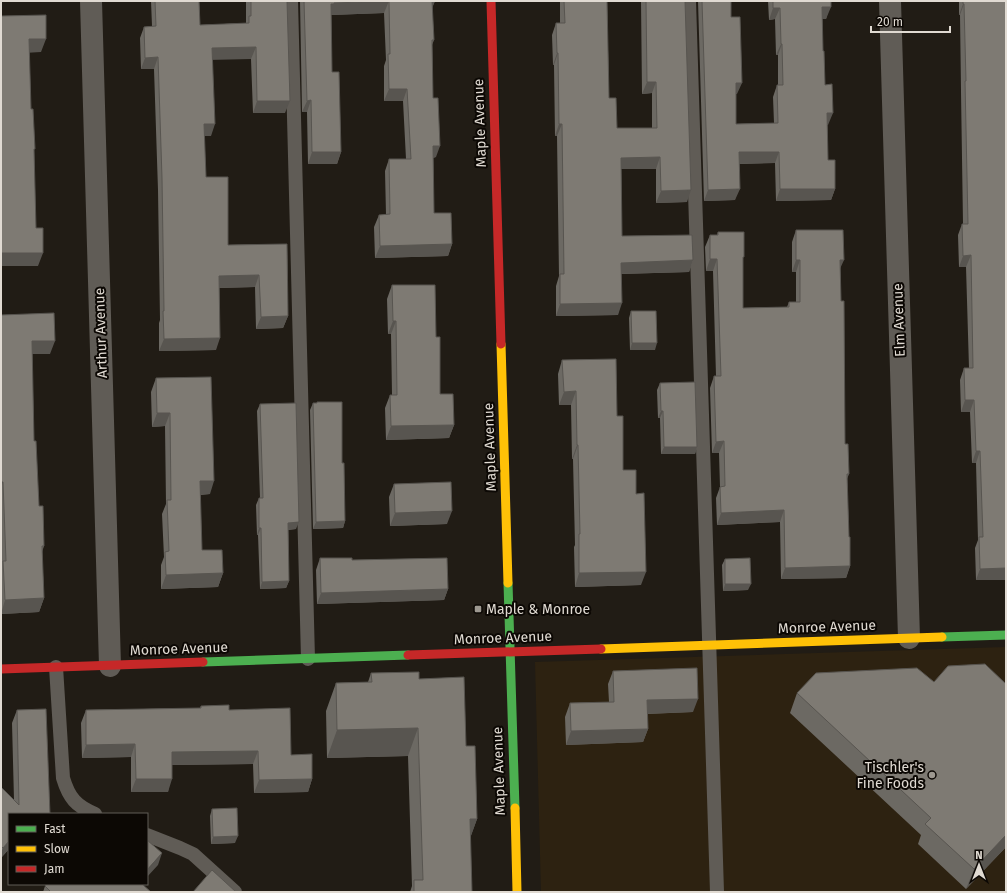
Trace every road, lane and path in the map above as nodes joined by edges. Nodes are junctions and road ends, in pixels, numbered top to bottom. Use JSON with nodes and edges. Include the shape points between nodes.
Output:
{"nodes":[{"id":1,"x":91,"y":1,"type":"edge"},
{"id":2,"x":291,"y":1,"type":"edge"},
{"id":3,"x":491,"y":1,"type":"edge"},
{"id":4,"x":689,"y":1,"type":"edge"},
{"id":5,"x":890,"y":1,"type":"edge"},
{"id":6,"x":1006,"y":635,"type":"edge"},
{"id":7,"x":909,"y":638,"type":"junction"},
{"id":8,"x":709,"y":645,"type":"junction"},
{"id":9,"x":510,"y":652,"type":"junction"},
{"id":10,"x":308,"y":659,"type":"junction"},
{"id":11,"x":110,"y":666,"type":"junction"},
{"id":12,"x":56,"y":667,"type":"junction"},
{"id":13,"x":1,"y":669,"type":"edge"},
{"id":14,"x":93,"y":813,"type":"edge"},
{"id":15,"x":148,"y":835,"type":"edge"},
{"id":16,"x":235,"y":892,"type":"edge"},
{"id":17,"x":517,"y":892,"type":"edge"},
{"id":18,"x":717,"y":892,"type":"edge"}],
"edges":[{"from":1,"to":11,"type":"street","name":"Arthur Avenue"},
{"from":2,"to":10,"type":"lane"},
{"from":3,"to":9,"type":"street","name":"Maple Avenue"},
{"from":4,"to":8,"type":"lane"},
{"from":5,"to":7,"type":"street","name":"Elm Avenue"},
{"from":6,"to":7,"type":"street","name":"Monroe Avenue"},
{"from":7,"to":8,"type":"street","name":"Monroe Avenue"},
{"from":8,"to":9,"type":"street","name":"Monroe Avenue"},
{"from":8,"to":18,"type":"lane"},
{"from":9,"to":10,"type":"street","name":"Monroe Avenue"},
{"from":9,"to":17,"type":"street","name":"Maple Avenue"},
{"from":10,"to":11,"type":"street","name":"Monroe Avenue"},
{"from":11,"to":12,"type":"street","name":"Monroe Avenue"},
{"from":12,"to":13,"type":"street","name":"Monroe Avenue"},
{"from":12,"to":14,"type":"lane","via":[[65,787],[79,806]]},
{"from":15,"to":16,"type":"lane","via":[[193,854]]}]}
